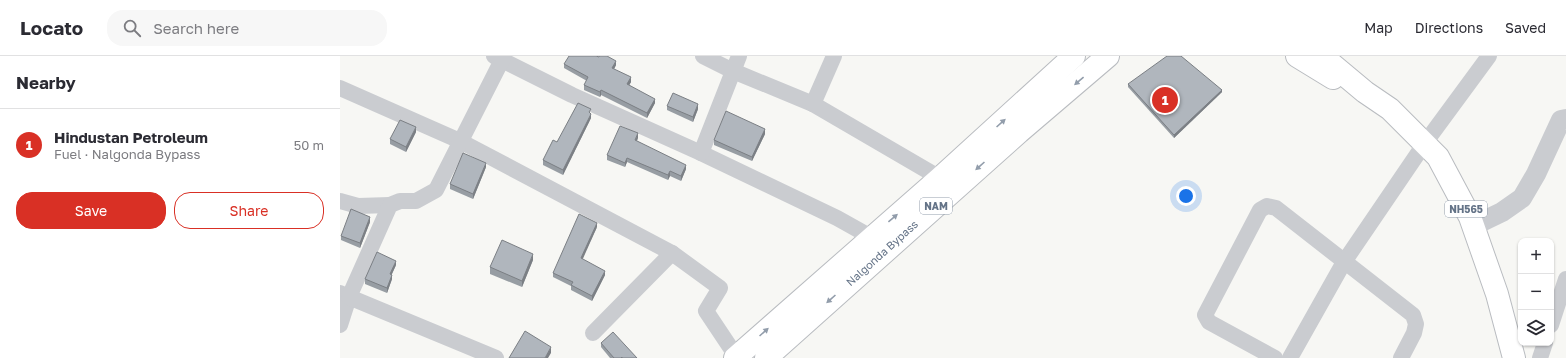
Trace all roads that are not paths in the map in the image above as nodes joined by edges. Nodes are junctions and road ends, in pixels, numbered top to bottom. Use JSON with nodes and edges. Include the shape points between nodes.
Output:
{"nodes":[{"id":1,"x":703,"y":56,"type":"edge"},
{"id":2,"x":739,"y":56,"type":"edge"},
{"id":3,"x":834,"y":56,"type":"edge"},
{"id":4,"x":1074,"y":56,"type":"edge"},
{"id":5,"x":1108,"y":56,"type":"edge"},
{"id":6,"x":1297,"y":56,"type":"edge"},
{"id":7,"x":1322,"y":56,"type":"edge"},
{"id":8,"x":1489,"y":56,"type":"edge"},
{"id":9,"x":500,"y":58,"type":"edge"},
{"id":10,"x":732,"y":71,"type":"junction"},
{"id":11,"x":340,"y":88,"type":"edge"},
{"id":12,"x":1365,"y":92,"type":"junction"},
{"id":13,"x":813,"y":104,"type":"junction"},
{"id":14,"x":1566,"y":119,"type":"edge"},
{"id":15,"x":460,"y":141,"type":"junction"},
{"id":16,"x":1425,"y":143,"type":"junction"},
{"id":17,"x":701,"y":153,"type":"junction"},
{"id":18,"x":940,"y":178,"type":"junction"},
{"id":19,"x":340,"y":201,"type":"edge"},
{"id":20,"x":390,"y":205,"type":"junction"},
{"id":21,"x":1473,"y":226,"type":"junction"},
{"id":22,"x":871,"y":237,"type":"junction"},
{"id":23,"x":672,"y":252,"type":"junction"},
{"id":24,"x":1344,"y":262,"type":"junction"},
{"id":25,"x":1566,"y":279,"type":"edge"},
{"id":26,"x":345,"y":295,"type":"edge"},
{"id":27,"x":1554,"y":317,"type":"edge"},
{"id":28,"x":340,"y":325,"type":"edge"},
{"id":29,"x":593,"y":333,"type":"dead end"},
{"id":30,"x":1544,"y":346,"type":"edge"},
{"id":31,"x":735,"y":357,"type":"edge"},
{"id":32,"x":496,"y":358,"type":"edge"},
{"id":33,"x":766,"y":358,"type":"edge"},
{"id":34,"x":1275,"y":358,"type":"edge"},
{"id":35,"x":1290,"y":358,"type":"edge"},
{"id":36,"x":1401,"y":358,"type":"edge"},
{"id":37,"x":1514,"y":358,"type":"edge"},
{"id":38,"x":1540,"y":358,"type":"edge"}],
"edges":[{"from":1,"to":10,"type":"street"},
{"from":2,"to":10,"type":"street"},
{"from":3,"to":13,"type":"street"},
{"from":18,"to":4,"type":"highway","name":"Nalgonda Bypass","number":"NAM","one_way":true},
{"from":5,"to":33,"type":"highway","name":"Nalgonda Bypass","number":"NAM","one_way":true},
{"from":6,"to":12,"type":"highway","number":"NH565","via":[[1334,78]]},
{"from":7,"to":12,"type":"highway","number":"NH565"},
{"from":8,"to":16,"type":"street"},
{"from":9,"to":15,"type":"street"},
{"from":9,"to":17,"type":"street"},
{"from":10,"to":13,"type":"street"},
{"from":10,"to":17,"type":"street"},
{"from":11,"to":15,"type":"street"},
{"from":12,"to":16,"type":"highway","number":"NH565","via":[[1390,109]]},
{"from":13,"to":18,"type":"street"},
{"from":14,"to":21,"type":"street","via":[[1560,120],[1536,174],[1522,198],[1502,212]]},
{"from":15,"to":20,"type":"street","via":[[436,190],[416,201],[400,201]]},
{"from":15,"to":23,"type":"street"},
{"from":16,"to":21,"type":"highway","number":"NH565","via":[[1438,157]]},
{"from":16,"to":24,"type":"street"},
{"from":17,"to":22,"type":"street"},
{"from":22,"to":18,"type":"highway","name":"Nalgonda Bypass","number":"NAM","one_way":true},
{"from":19,"to":20,"type":"street","via":[[358,206]]},
{"from":20,"to":26,"type":"street"},
{"from":21,"to":37,"type":"highway","number":"NH565","via":[[1497,294]]},
{"from":31,"to":22,"type":"highway","name":"Nalgonda Bypass","number":"NAM","one_way":true},
{"from":23,"to":29,"type":"street"},
{"from":23,"to":31,"type":"street","via":[[720,288],[706,311]]},
{"from":24,"to":34,"type":"street","via":[[1276,208],[1267,206],[1260,210],[1205,315],[1210,322]]},
{"from":24,"to":35,"type":"street"},
{"from":24,"to":36,"type":"street","via":[[1413,315],[1416,324]]},
{"from":25,"to":27,"type":"street"},
{"from":26,"to":28,"type":"street"},
{"from":26,"to":32,"type":"street"},
{"from":30,"to":38,"type":"street"}]}
